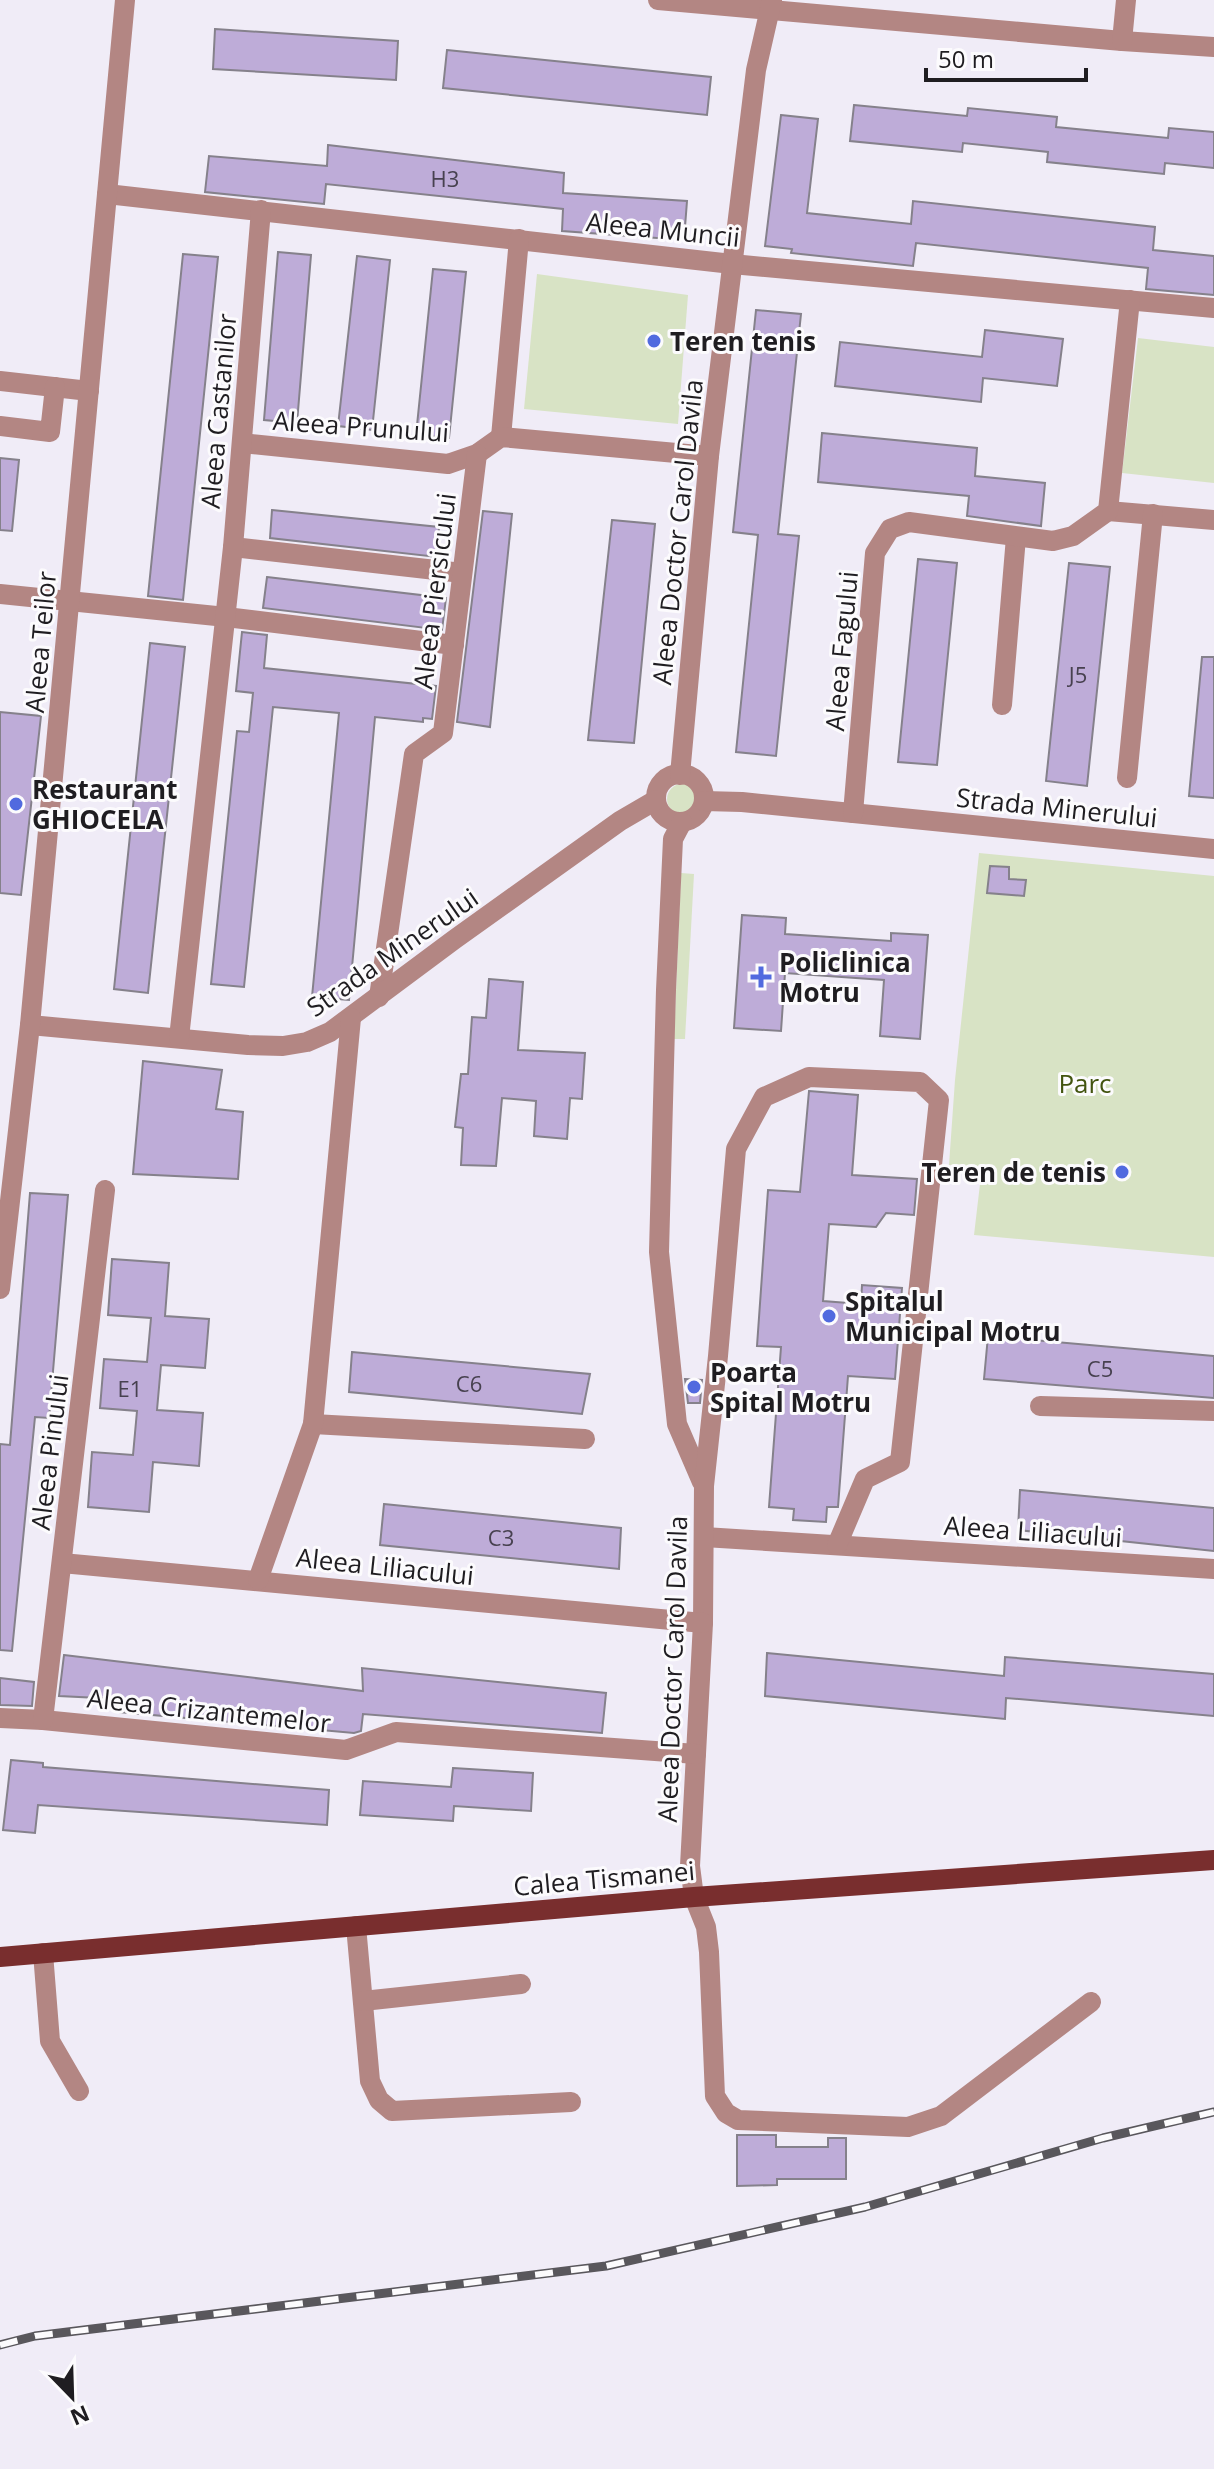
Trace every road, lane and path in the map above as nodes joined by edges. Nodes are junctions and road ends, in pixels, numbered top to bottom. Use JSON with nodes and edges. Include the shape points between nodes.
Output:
{"nodes":[{"id":1,"x":125,"y":0,"type":"edge"},
{"id":2,"x":658,"y":0,"type":"edge"},
{"id":3,"x":1126,"y":0,"type":"edge"},
{"id":4,"x":771,"y":6,"type":"edge"},
{"id":5,"x":1122,"y":41,"type":"junction"},
{"id":6,"x":1214,"y":47,"type":"edge"},
{"id":7,"x":107,"y":194,"type":"junction"},
{"id":8,"x":261,"y":210,"type":"junction"},
{"id":9,"x":519,"y":239,"type":"junction"},
{"id":10,"x":732,"y":264,"type":"junction"},
{"id":11,"x":1130,"y":300,"type":"junction"},
{"id":12,"x":1214,"y":308,"type":"edge"},
{"id":13,"x":0,"y":381,"type":"edge"},
{"id":14,"x":55,"y":387,"type":"junction"},
{"id":15,"x":89,"y":391,"type":"junction"},
{"id":16,"x":0,"y":426,"type":"edge"},
{"id":17,"x":501,"y":437,"type":"junction"},
{"id":18,"x":242,"y":443,"type":"junction"},
{"id":19,"x":477,"y":454,"type":"junction"},
{"id":20,"x":709,"y":456,"type":"junction"},
{"id":21,"x":1108,"y":511,"type":"junction"},
{"id":22,"x":1153,"y":514,"type":"junction"},
{"id":23,"x":1214,"y":520,"type":"edge"},
{"id":24,"x":1016,"y":537,"type":"junction"},
{"id":25,"x":233,"y":547,"type":"junction"},
{"id":26,"x":462,"y":573,"type":"junction"},
{"id":27,"x":0,"y":594,"type":"edge"},
{"id":28,"x":70,"y":602,"type":"junction"},
{"id":29,"x":226,"y":617,"type":"junction"},
{"id":30,"x":454,"y":645,"type":"junction"},
{"id":31,"x":1002,"y":705,"type":"dead end"},
{"id":32,"x":680,"y":775,"type":"junction"},
{"id":33,"x":1127,"y":778,"type":"dead end"},
{"id":34,"x":656,"y":800,"type":"junction"},
{"id":35,"x":704,"y":801,"type":"junction"},
{"id":36,"x":853,"y":813,"type":"junction"},
{"id":37,"x":682,"y":822,"type":"junction"},
{"id":38,"x":1214,"y":849,"type":"edge"},
{"id":39,"x":379,"y":997,"type":"junction"},
{"id":40,"x":351,"y":1018,"type":"junction"},
{"id":41,"x":30,"y":1025,"type":"junction"},
{"id":42,"x":179,"y":1038,"type":"junction"},
{"id":43,"x":9,"y":1137,"type":"edge"},
{"id":44,"x":105,"y":1190,"type":"dead end"},
{"id":45,"x":0,"y":1289,"type":"edge"},
{"id":46,"x":1040,"y":1406,"type":"dead end"},
{"id":47,"x":1214,"y":1411,"type":"edge"},
{"id":48,"x":313,"y":1424,"type":"junction"},
{"id":49,"x":585,"y":1439,"type":"dead end"},
{"id":50,"x":704,"y":1486,"type":"junction"},
{"id":51,"x":704,"y":1537,"type":"junction"},
{"id":52,"x":837,"y":1545,"type":"junction"},
{"id":53,"x":62,"y":1563,"type":"junction"},
{"id":54,"x":1214,"y":1569,"type":"edge"},
{"id":55,"x":258,"y":1580,"type":"junction"},
{"id":56,"x":703,"y":1623,"type":"junction"},
{"id":57,"x":0,"y":1718,"type":"edge"},
{"id":58,"x":43,"y":1720,"type":"junction"},
{"id":59,"x":696,"y":1754,"type":"junction"},
{"id":60,"x":1214,"y":1860,"type":"edge"},
{"id":61,"x":694,"y":1897,"type":"junction"},
{"id":62,"x":356,"y":1926,"type":"junction"},
{"id":63,"x":43,"y":1953,"type":"junction"},
{"id":64,"x":0,"y":1957,"type":"edge"},
{"id":65,"x":521,"y":1984,"type":"dead end"},
{"id":66,"x":363,"y":2001,"type":"junction"},
{"id":67,"x":1091,"y":2002,"type":"dead end"},
{"id":68,"x":79,"y":2091,"type":"dead end"},
{"id":69,"x":571,"y":2102,"type":"dead end"}],
"edges":[{"from":1,"to":7,"type":"street","name":"Aleea Teilor"},
{"from":2,"to":4,"type":"street"},
{"from":3,"to":5,"type":"street"},
{"from":4,"to":5,"type":"street"},
{"from":4,"to":10,"type":"street","name":"Aleea Doctor Carol Davila","via":[[756,70]]},
{"from":5,"to":6,"type":"street"},
{"from":7,"to":8,"type":"street","name":"Aleea Muncii"},
{"from":7,"to":15,"type":"street","name":"Aleea Teilor"},
{"from":8,"to":9,"type":"street","name":"Aleea Muncii"},
{"from":8,"to":18,"type":"street","name":"Aleea Castanilor"},
{"from":9,"to":10,"type":"street","name":"Aleea Muncii"},
{"from":9,"to":17,"type":"street"},
{"from":10,"to":11,"type":"street","name":"Aleea Muncii"},
{"from":10,"to":20,"type":"street","name":"Aleea Doctor Carol Davila"},
{"from":11,"to":12,"type":"street","name":"Aleea Muncii"},
{"from":11,"to":21,"type":"street"},
{"from":13,"to":14,"type":"street"},
{"from":14,"to":15,"type":"street"},
{"from":14,"to":16,"type":"street","via":[[50,432]]},
{"from":15,"to":28,"type":"street","name":"Aleea Teilor"},
{"from":17,"to":19,"type":"street","name":"Aleea Prunului"},
{"from":17,"to":20,"type":"street"},
{"from":18,"to":19,"type":"street","name":"Aleea Prunului","via":[[448,464]]},
{"from":18,"to":25,"type":"street","name":"Aleea Castanilor"},
{"from":19,"to":26,"type":"street","name":"Aleea Piersicului"},
{"from":20,"to":32,"type":"street","name":"Aleea Doctor Carol Davila"},
{"from":21,"to":22,"type":"street"},
{"from":21,"to":24,"type":"street","name":"Aleea Fagului","via":[[1073,536],[1053,541]]},
{"from":22,"to":23,"type":"street"},
{"from":22,"to":33,"type":"street"},
{"from":24,"to":31,"type":"street"},
{"from":24,"to":36,"type":"street","name":"Aleea Fagului","via":[[909,522],[890,529],[875,553]]},
{"from":25,"to":26,"type":"street"},
{"from":25,"to":29,"type":"street","name":"Aleea Castanilor"},
{"from":26,"to":30,"type":"street","name":"Aleea Piersicului"},
{"from":27,"to":28,"type":"street"},
{"from":28,"to":29,"type":"street"},
{"from":28,"to":41,"type":"street","name":"Aleea Teilor"},
{"from":29,"to":30,"type":"street"},
{"from":29,"to":42,"type":"street","name":"Aleea Castanilor"},
{"from":30,"to":39,"type":"street","name":"Aleea Piersicului","via":[[443,733],[414,754]]},
{"from":32,"to":34,"type":"street","via":[[666,779]]},
{"from":32,"to":35,"type":"street","via":[[698,782]]},
{"from":34,"to":37,"type":"street","via":[[664,816]]},
{"from":34,"to":39,"type":"street","name":"Strada Minerului"},
{"from":35,"to":36,"type":"street","name":"Strada Minerului"},
{"from":35,"to":37,"type":"street","via":[[694,818]]},
{"from":36,"to":38,"type":"street","name":"Strada Minerului"},
{"from":37,"to":50,"type":"street","name":"Aleea Doctor Carol Davila","via":[[673,839],[659,1252],[677,1424]]},
{"from":39,"to":40,"type":"street","name":"Strada Minerului"},
{"from":40,"to":42,"type":"street","name":"Strada Minerului","via":[[307,1042],[283,1046]]},
{"from":40,"to":48,"type":"street"},
{"from":41,"to":42,"type":"street","name":"Strada Minerului"},
{"from":41,"to":43,"type":"street","name":"Aleea Teilor"},
{"from":43,"to":45,"type":"street","name":"Aleea Teilor"},
{"from":44,"to":53,"type":"street","name":"Aleea Pinului"},
{"from":46,"to":47,"type":"street"},
{"from":48,"to":49,"type":"street"},
{"from":48,"to":55,"type":"street"},
{"from":50,"to":51,"type":"street","name":"Aleea Doctor Carol Davila"},
{"from":50,"to":52,"type":"street","name":"Aleea Doctor Carol Davila","via":[[736,1149],[764,1097],[809,1077],[920,1082],[939,1100],[900,1462],[865,1479]]},
{"from":51,"to":52,"type":"street","name":"Aleea Liliacului"},
{"from":51,"to":56,"type":"street","name":"Aleea Doctor Carol Davila"},
{"from":52,"to":54,"type":"street","name":"Aleea Liliacului"},
{"from":53,"to":55,"type":"street","name":"Aleea Liliacului"},
{"from":53,"to":58,"type":"street","name":"Aleea Pinului"},
{"from":55,"to":56,"type":"street","name":"Aleea Liliacului"},
{"from":56,"to":59,"type":"street","name":"Aleea Doctor Carol Davila"},
{"from":57,"to":58,"type":"street","name":"Aleea Crizantemelor"},
{"from":58,"to":59,"type":"street","name":"Aleea Crizantemelor","via":[[346,1750],[396,1732]]},
{"from":59,"to":61,"type":"street","name":"Aleea Doctor Carol Davila","via":[[690,1866]]},
{"from":60,"to":61,"type":"main road","name":"Calea Tismanei"},
{"from":61,"to":62,"type":"main road","name":"Calea Tismanei"},
{"from":61,"to":67,"type":"street","name":"Aleea Doctor Carol Davila","via":[[709,1952],[715,2096],[738,2120],[908,2127],[941,2116]]},
{"from":62,"to":63,"type":"main road","name":"Calea Tismanei"},
{"from":62,"to":66,"type":"street"},
{"from":63,"to":64,"type":"main road","name":"Calea Tismanei"},
{"from":63,"to":68,"type":"street","via":[[50,2041]]},
{"from":65,"to":66,"type":"street"},
{"from":66,"to":69,"type":"street","via":[[370,2081],[392,2111]]}]}
